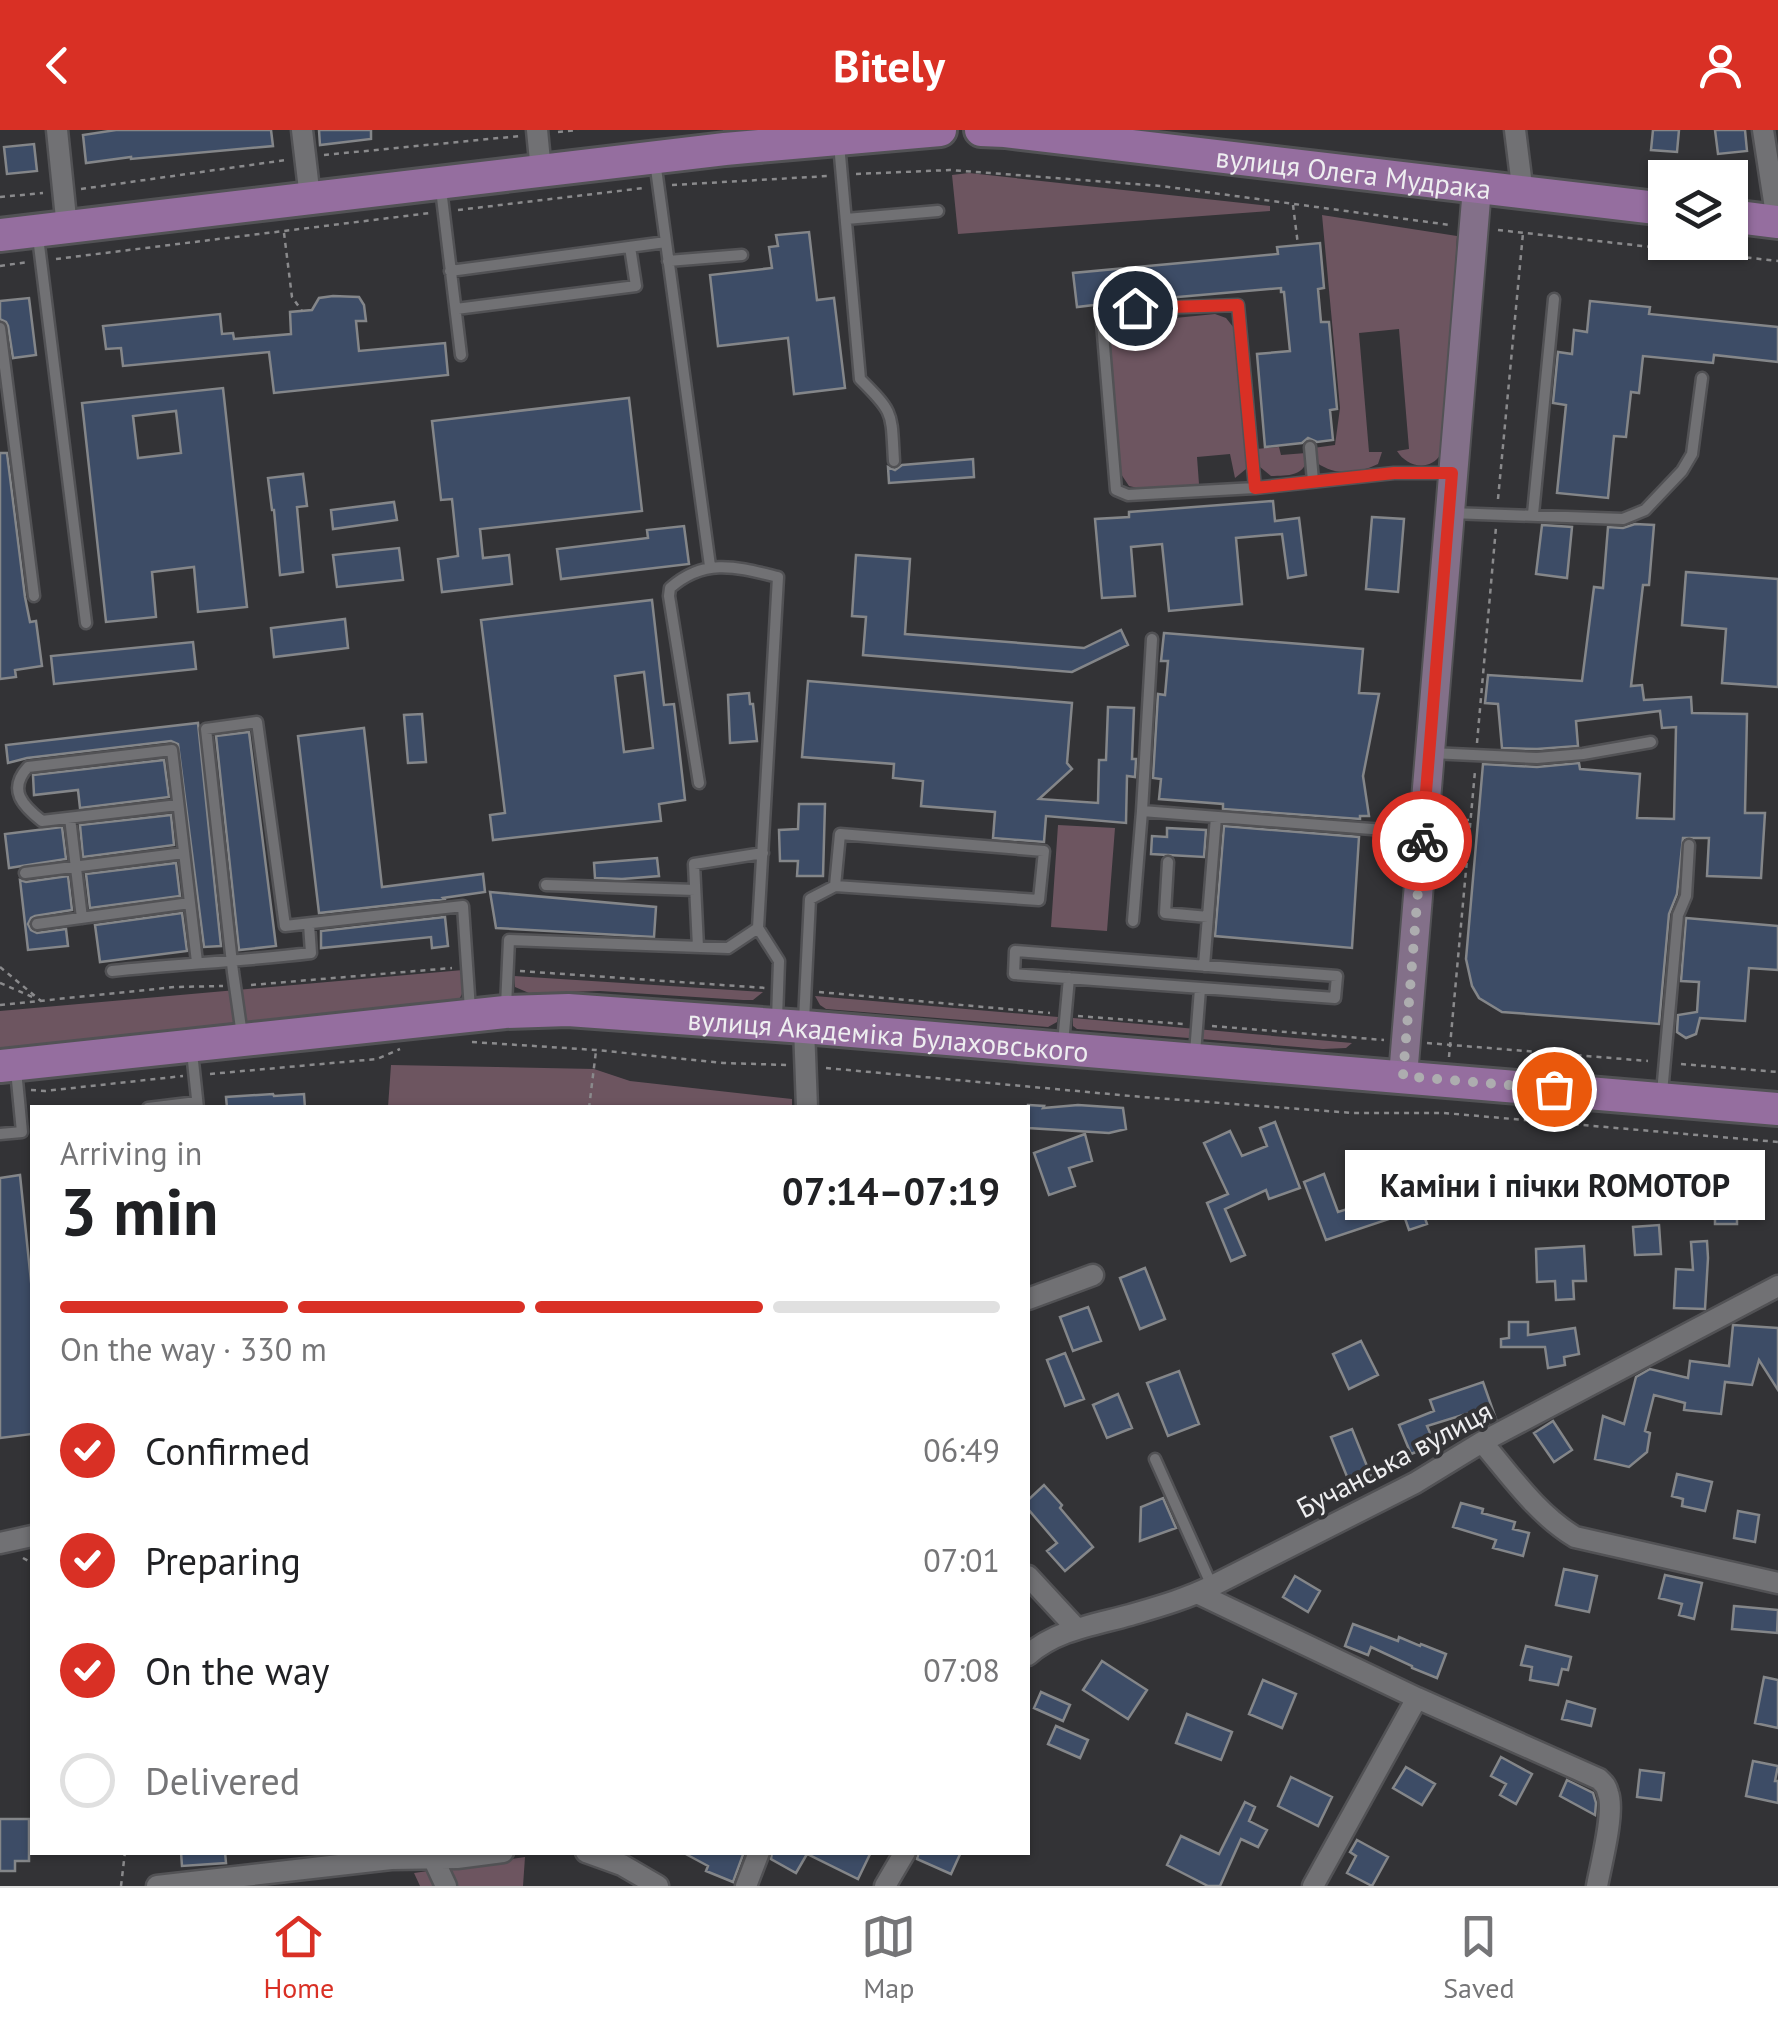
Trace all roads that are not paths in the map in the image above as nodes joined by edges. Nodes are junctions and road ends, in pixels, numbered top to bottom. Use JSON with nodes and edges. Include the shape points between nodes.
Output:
{"nodes":[{"id":1,"x":56,"y":130,"type":"edge"},
{"id":2,"x":302,"y":130,"type":"edge"},
{"id":3,"x":537,"y":130,"type":"edge"},
{"id":4,"x":920,"y":130,"type":"edge"},
{"id":5,"x":940,"y":130,"type":"edge"},
{"id":6,"x":980,"y":130,"type":"edge"},
{"id":7,"x":1515,"y":130,"type":"edge"},
{"id":8,"x":1763,"y":130,"type":"edge"},
{"id":9,"x":787,"y":136,"type":"edge"},
{"id":10,"x":838,"y":138,"type":"junction"},
{"id":11,"x":654,"y":157,"type":"junction"},
{"id":12,"x":541,"y":171,"type":"junction"},
{"id":13,"x":440,"y":183,"type":"junction"},
{"id":14,"x":1477,"y":188,"type":"junction"},
{"id":15,"x":1523,"y":194,"type":"junction"},
{"id":16,"x":310,"y":198,"type":"junction"},
{"id":17,"x":1648,"y":207,"type":"edge"},
{"id":18,"x":938,"y":210,"type":"dead end"},
{"id":19,"x":1748,"y":218,"type":"edge"},
{"id":20,"x":846,"y":219,"type":"junction"},
{"id":21,"x":1777,"y":222,"type":"edge"},
{"id":22,"x":52,"y":230,"type":"junction"},
{"id":23,"x":0,"y":236,"type":"edge"},
{"id":24,"x":666,"y":242,"type":"junction"},
{"id":25,"x":630,"y":247,"type":"junction"},
{"id":26,"x":742,"y":255,"type":"dead end"},
{"id":27,"x":668,"y":261,"type":"junction"},
{"id":28,"x":450,"y":271,"type":"junction"},
{"id":29,"x":1554,"y":299,"type":"dead end"},
{"id":30,"x":456,"y":310,"type":"junction"},
{"id":31,"x":0,"y":328,"type":"edge"},
{"id":32,"x":462,"y":355,"type":"dead end"},
{"id":33,"x":1702,"y":378,"type":"dead end"},
{"id":34,"x":1310,"y":447,"type":"dead end"},
{"id":35,"x":894,"y":461,"type":"dead end"},
{"id":36,"x":1452,"y":473,"type":"junction"},
{"id":37,"x":1313,"y":481,"type":"junction"},
{"id":38,"x":1255,"y":488,"type":"junction"},
{"id":39,"x":1450,"y":513,"type":"junction"},
{"id":40,"x":1533,"y":514,"type":"junction"},
{"id":41,"x":710,"y":566,"type":"junction"},
{"id":42,"x":34,"y":596,"type":"dead end"},
{"id":43,"x":86,"y":623,"type":"dead end"},
{"id":44,"x":1152,"y":639,"type":"dead end"},
{"id":45,"x":1650,"y":742,"type":"dead end"},
{"id":46,"x":1430,"y":753,"type":"junction"},
{"id":47,"x":699,"y":783,"type":"dead end"},
{"id":48,"x":178,"y":805,"type":"junction"},
{"id":49,"x":1142,"y":810,"type":"junction"},
{"id":50,"x":1216,"y":816,"type":"junction"},
{"id":51,"x":70,"y":818,"type":"junction"},
{"id":52,"x":1423,"y":833,"type":"junction"},
{"id":53,"x":1689,"y":845,"type":"dead end"},
{"id":54,"x":184,"y":853,"type":"junction"},
{"id":55,"x":762,"y":853,"type":"junction"},
{"id":56,"x":1168,"y":862,"type":"dead end"},
{"id":57,"x":76,"y":867,"type":"junction"},
{"id":58,"x":25,"y":873,"type":"dead end"},
{"id":59,"x":546,"y":885,"type":"dead end"},
{"id":60,"x":835,"y":886,"type":"junction"},
{"id":61,"x":695,"y":890,"type":"junction"},
{"id":62,"x":190,"y":903,"type":"junction"},
{"id":63,"x":1208,"y":917,"type":"junction"},
{"id":64,"x":82,"y":918,"type":"junction"},
{"id":65,"x":1133,"y":921,"type":"dead end"},
{"id":66,"x":38,"y":924,"type":"dead end"},
{"id":67,"x":309,"y":924,"type":"junction"},
{"id":68,"x":758,"y":928,"type":"junction"},
{"id":69,"x":698,"y":947,"type":"junction"},
{"id":70,"x":198,"y":962,"type":"junction"},
{"id":71,"x":232,"y":962,"type":"junction"},
{"id":72,"x":1204,"y":966,"type":"junction"},
{"id":73,"x":112,"y":970,"type":"dead end"},
{"id":74,"x":1069,"y":978,"type":"junction"},
{"id":75,"x":1200,"y":989,"type":"junction"},
{"id":76,"x":506,"y":1012,"type":"junction"},
{"id":77,"x":790,"y":1026,"type":"junction"},
{"id":78,"x":472,"y":1029,"type":"junction"},
{"id":79,"x":243,"y":1040,"type":"junction"},
{"id":80,"x":1063,"y":1048,"type":"junction"},
{"id":81,"x":193,"y":1060,"type":"junction"},
{"id":82,"x":1195,"y":1060,"type":"junction"},
{"id":83,"x":11,"y":1073,"type":"edge"},
{"id":84,"x":1403,"y":1076,"type":"junction"},
{"id":85,"x":1662,"y":1098,"type":"junction"},
{"id":86,"x":198,"y":1105,"type":"edge"},
{"id":87,"x":807,"y":1105,"type":"edge"},
{"id":88,"x":1778,"y":1109,"type":"edge"},
{"id":89,"x":0,"y":1134,"type":"edge"},
{"id":90,"x":27,"y":1135,"type":"edge"},
{"id":91,"x":1092,"y":1275,"type":"dead end"},
{"id":92,"x":1778,"y":1286,"type":"edge"},
{"id":93,"x":1030,"y":1297,"type":"edge"},
{"id":94,"x":1482,"y":1442,"type":"junction"},
{"id":95,"x":1155,"y":1460,"type":"dead end"},
{"id":96,"x":30,"y":1536,"type":"edge"},
{"id":97,"x":0,"y":1543,"type":"edge"},
{"id":98,"x":1030,"y":1578,"type":"edge"},
{"id":99,"x":1778,"y":1583,"type":"edge"},
{"id":100,"x":1204,"y":1590,"type":"junction"},
{"id":101,"x":1076,"y":1628,"type":"junction"},
{"id":102,"x":1030,"y":1653,"type":"edge"},
{"id":103,"x":1417,"y":1698,"type":"junction"},
{"id":104,"x":480,"y":1855,"type":"edge"},
{"id":105,"x":594,"y":1855,"type":"edge"},
{"id":106,"x":758,"y":1855,"type":"edge"},
{"id":107,"x":903,"y":1855,"type":"edge"},
{"id":108,"x":433,"y":1858,"type":"junction"},
{"id":109,"x":257,"y":1881,"type":"edge"},
{"id":110,"x":156,"y":1886,"type":"edge"},
{"id":111,"x":446,"y":1886,"type":"edge"},
{"id":112,"x":658,"y":1886,"type":"edge"},
{"id":113,"x":746,"y":1886,"type":"edge"},
{"id":114,"x":885,"y":1886,"type":"edge"},
{"id":115,"x":1313,"y":1886,"type":"edge"},
{"id":116,"x":1597,"y":1886,"type":"edge"}],
"edges":[{"from":1,"to":22,"type":"street"},
{"from":2,"to":16,"type":"street"},
{"from":3,"to":12,"type":"street"},
{"from":4,"to":5,"type":"main road"},
{"from":4,"to":10,"type":"main road"},
{"from":6,"to":14,"type":"main road","name":"вулиця Олега Мудрака"},
{"from":7,"to":15,"type":"street"},
{"from":8,"to":21,"type":"street"},
{"from":9,"to":10,"type":"main road"},
{"from":9,"to":11,"type":"main road"},
{"from":10,"to":20,"type":"lane"},
{"from":11,"to":12,"type":"main road"},
{"from":11,"to":24,"type":"lane"},
{"from":12,"to":13,"type":"main road"},
{"from":13,"to":16,"type":"main road"},
{"from":13,"to":28,"type":"lane"},
{"from":14,"to":15,"type":"main road","name":"вулиця Олега Мудрака"},
{"from":14,"to":36,"type":"street"},
{"from":15,"to":17,"type":"main road","name":"вулиця Олега Мудрака"},
{"from":16,"to":22,"type":"main road"},
{"from":18,"to":20,"type":"lane"},
{"from":19,"to":21,"type":"main road"},
{"from":20,"to":35,"type":"lane","via":[[860,379],[892,414]]},
{"from":22,"to":23,"type":"main road"},
{"from":22,"to":43,"type":"lane"},
{"from":24,"to":25,"type":"lane"},
{"from":24,"to":27,"type":"lane"},
{"from":25,"to":28,"type":"lane"},
{"from":25,"to":30,"type":"lane","via":[[636,286]]},
{"from":26,"to":27,"type":"lane"},
{"from":27,"to":41,"type":"lane"},
{"from":28,"to":30,"type":"lane"},
{"from":29,"to":40,"type":"lane"},
{"from":30,"to":32,"type":"lane"},
{"from":31,"to":42,"type":"lane"},
{"from":33,"to":40,"type":"lane","via":[[1692,454],[1645,510],[1623,518]]},
{"from":34,"to":37,"type":"lane"},
{"from":36,"to":37,"type":"lane"},
{"from":36,"to":39,"type":"street"},
{"from":37,"to":38,"type":"lane"},
{"from":38,"to":38,"type":"lane","via":[[1128,495],[1116,490],[1101,310],[1238,305]]},
{"from":39,"to":40,"type":"lane"},
{"from":39,"to":46,"type":"street"},
{"from":41,"to":47,"type":"lane","via":[[677,582],[669,596]]},
{"from":41,"to":55,"type":"lane","via":[[778,577]]},
{"from":44,"to":49,"type":"lane"},
{"from":45,"to":46,"type":"lane","via":[[1538,758]]},
{"from":46,"to":52,"type":"street"},
{"from":48,"to":51,"type":"lane"},
{"from":48,"to":51,"type":"lane","via":[[172,750],[28,767],[18,792],[24,807],[42,822]]},
{"from":48,"to":54,"type":"lane"},
{"from":49,"to":50,"type":"lane"},
{"from":49,"to":65,"type":"lane"},
{"from":50,"to":52,"type":"lane"},
{"from":50,"to":63,"type":"lane"},
{"from":51,"to":57,"type":"lane"},
{"from":52,"to":84,"type":"street"},
{"from":53,"to":85,"type":"lane"},
{"from":54,"to":57,"type":"lane"},
{"from":54,"to":62,"type":"lane"},
{"from":55,"to":61,"type":"lane","via":[[694,864]]},
{"from":55,"to":68,"type":"lane"},
{"from":56,"to":63,"type":"lane","via":[[1165,914]]},
{"from":57,"to":58,"type":"lane"},
{"from":57,"to":64,"type":"lane"},
{"from":59,"to":61,"type":"lane"},
{"from":60,"to":60,"type":"lane","via":[[1039,900],[1044,851],[840,834]]},
{"from":60,"to":77,"type":"lane","via":[[810,899],[805,979]]},
{"from":61,"to":69,"type":"lane"},
{"from":62,"to":64,"type":"lane"},
{"from":62,"to":70,"type":"lane"},
{"from":63,"to":72,"type":"lane"},
{"from":64,"to":66,"type":"lane"},
{"from":67,"to":71,"type":"lane","via":[[311,953]]},
{"from":67,"to":71,"type":"lane","via":[[285,926],[257,722],[206,729]]},
{"from":67,"to":78,"type":"lane","via":[[463,906]]},
{"from":68,"to":69,"type":"lane","via":[[728,948]]},
{"from":68,"to":77,"type":"lane","via":[[779,961]]},
{"from":69,"to":76,"type":"lane","via":[[509,940]]},
{"from":70,"to":71,"type":"lane"},
{"from":70,"to":73,"type":"lane"},
{"from":71,"to":79,"type":"lane"},
{"from":72,"to":74,"type":"lane","via":[[1014,951],[1014,974]]},
{"from":72,"to":75,"type":"lane","via":[[1337,976],[1335,998]]},
{"from":74,"to":75,"type":"lane"},
{"from":74,"to":80,"type":"lane"},
{"from":75,"to":82,"type":"lane"},
{"from":76,"to":77,"type":"main road","name":"вулиця Академіка Булаховського","via":[[568,1010]]},
{"from":76,"to":78,"type":"main road","name":"вулиця Академіка Булаховського"},
{"from":77,"to":80,"type":"main road","name":"вулиця Академіка Булаховського"},
{"from":77,"to":87,"type":"street","via":[[807,1066]]},
{"from":78,"to":79,"type":"main road","name":"вулиця Академіка Булаховського"},
{"from":79,"to":81,"type":"main road","name":"вулиця Академіка Булаховського"},
{"from":80,"to":82,"type":"main road","name":"вулиця Академіка Булаховського"},
{"from":81,"to":83,"type":"main road","name":"вулиця Академіка Булаховського"},
{"from":81,"to":86,"type":"lane"},
{"from":82,"to":84,"type":"main road","name":"вулиця Академіка Булаховського"},
{"from":83,"to":90,"type":"lane"},
{"from":84,"to":85,"type":"main road","name":"вулиця Академіка Булаховського"},
{"from":85,"to":88,"type":"main road","name":"вулиця Академіка Булаховського"},
{"from":89,"to":90,"type":"lane"},
{"from":91,"to":93,"type":"street"},
{"from":92,"to":94,"type":"street","name":"Бучанська вулиця"},
{"from":94,"to":99,"type":"street","via":[[1536,1506],[1575,1537]]},
{"from":94,"to":100,"type":"street","name":"Бучанська вулиця"},
{"from":95,"to":100,"type":"lane"},
{"from":96,"to":97,"type":"street"},
{"from":98,"to":101,"type":"street"},
{"from":100,"to":101,"type":"street","name":"Бучанська вулиця"},
{"from":100,"to":103,"type":"street"},
{"from":101,"to":102,"type":"street","name":"Бучанська вулиця"},
{"from":103,"to":115,"type":"street"},
{"from":103,"to":116,"type":"street","via":[[1606,1786],[1610,1813]]},
{"from":104,"to":108,"type":"street"},
{"from":105,"to":112,"type":"street"},
{"from":106,"to":113,"type":"street"},
{"from":107,"to":114,"type":"street"},
{"from":108,"to":109,"type":"street"},
{"from":108,"to":111,"type":"street"},
{"from":109,"to":110,"type":"street"}]}
